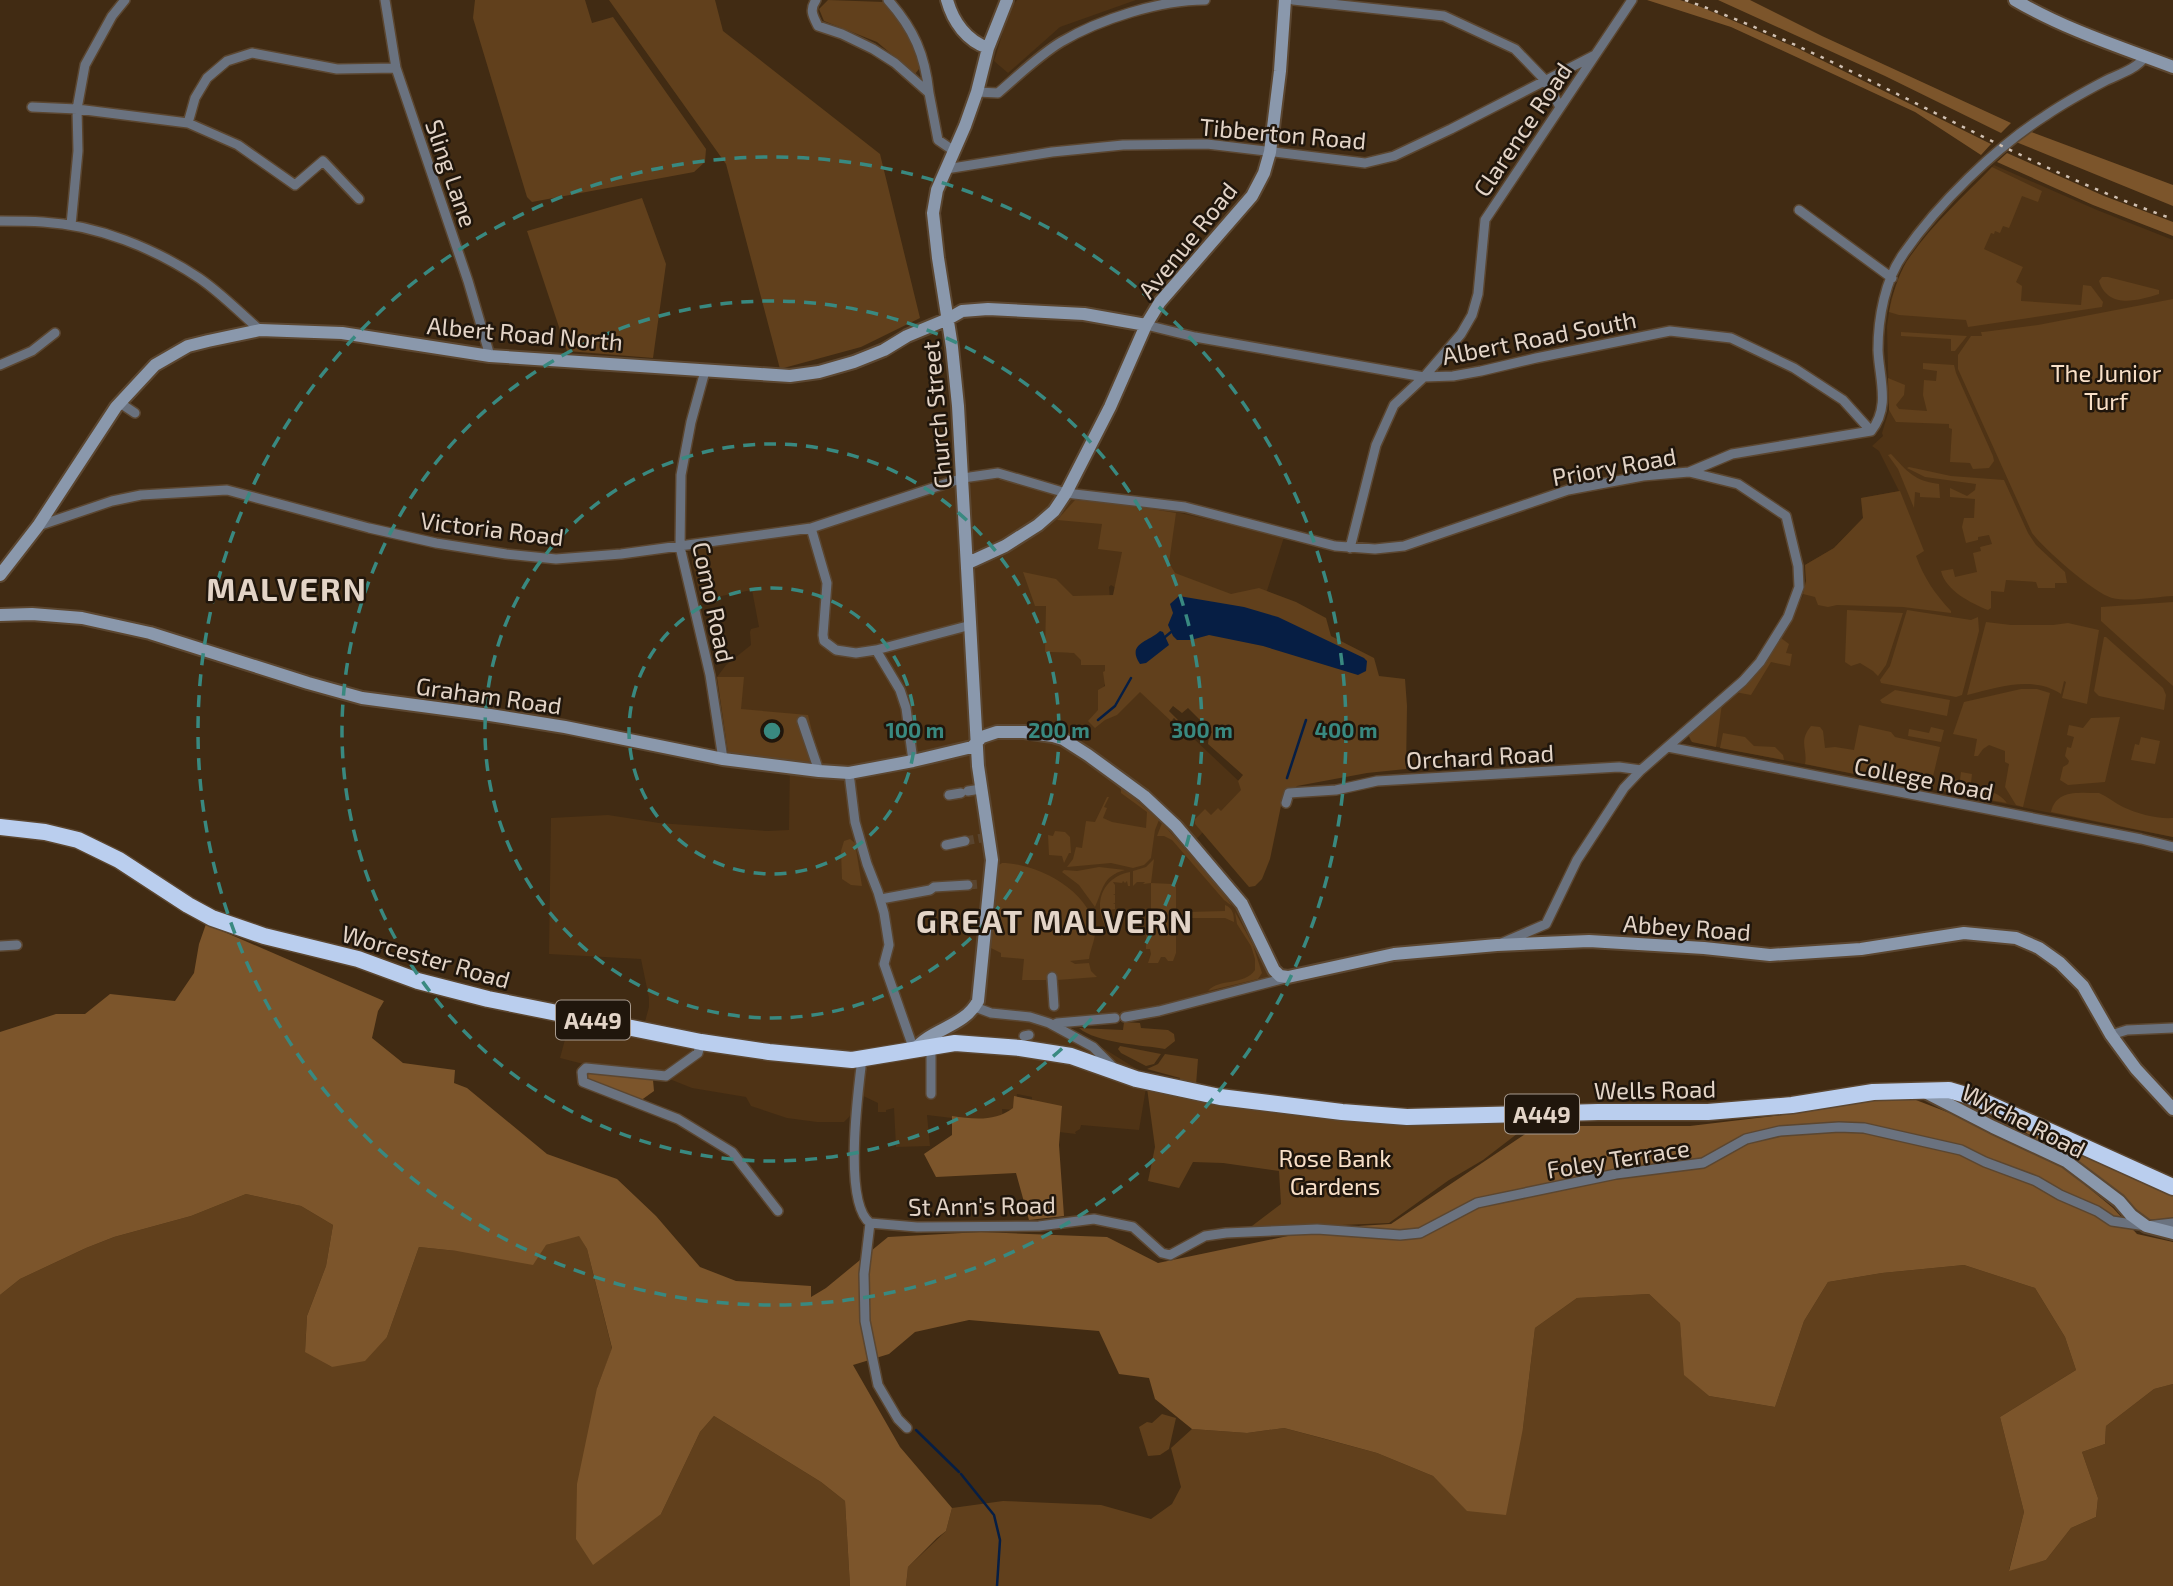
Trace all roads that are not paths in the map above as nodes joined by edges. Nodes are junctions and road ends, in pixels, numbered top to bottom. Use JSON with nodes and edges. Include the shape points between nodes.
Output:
{"nodes":[{"id":1,"x":125,"y":0,"type":"edge"},
{"id":2,"x":386,"y":0,"type":"edge"},
{"id":3,"x":816,"y":0,"type":"edge"},
{"id":4,"x":888,"y":0,"type":"edge"},
{"id":5,"x":947,"y":0,"type":"edge"},
{"id":6,"x":1007,"y":0,"type":"edge"},
{"id":7,"x":1206,"y":0,"type":"edge"},
{"id":8,"x":1285,"y":0,"type":"edge"},
{"id":9,"x":1293,"y":0,"type":"edge"},
{"id":10,"x":1632,"y":0,"type":"edge"},
{"id":11,"x":2015,"y":0,"type":"edge"},
{"id":12,"x":988,"y":48,"type":"junction"},
{"id":13,"x":1595,"y":55,"type":"junction"},
{"id":14,"x":2145,"y":57,"type":"junction"},
{"id":15,"x":2173,"y":67,"type":"edge"},
{"id":16,"x":396,"y":68,"type":"junction"},
{"id":17,"x":1545,"y":80,"type":"junction"},
{"id":18,"x":977,"y":92,"type":"junction"},
{"id":19,"x":929,"y":93,"type":"junction"},
{"id":20,"x":32,"y":107,"type":"dead end"},
{"id":21,"x":1560,"y":107,"type":"junction"},
{"id":22,"x":77,"y":109,"type":"junction"},
{"id":23,"x":188,"y":123,"type":"junction"},
{"id":24,"x":954,"y":150,"type":"junction"},
{"id":25,"x":1270,"y":152,"type":"junction"},
{"id":26,"x":946,"y":169,"type":"junction"},
{"id":27,"x":359,"y":200,"type":"dead end"},
{"id":28,"x":1799,"y":210,"type":"dead end"},
{"id":29,"x":0,"y":221,"type":"edge"},
{"id":30,"x":71,"y":225,"type":"junction"},
{"id":31,"x":1892,"y":278,"type":"junction"},
{"id":32,"x":948,"y":319,"type":"junction"},
{"id":33,"x":1146,"y":325,"type":"junction"},
{"id":34,"x":260,"y":330,"type":"junction"},
{"id":35,"x":55,"y":333,"type":"dead end"},
{"id":36,"x":490,"y":356,"type":"junction"},
{"id":37,"x":0,"y":365,"type":"edge"},
{"id":38,"x":705,"y":371,"type":"junction"},
{"id":39,"x":1424,"y":377,"type":"junction"},
{"id":40,"x":120,"y":403,"type":"junction"},
{"id":41,"x":135,"y":413,"type":"dead end"},
{"id":42,"x":1871,"y":431,"type":"junction"},
{"id":43,"x":1689,"y":472,"type":"junction"},
{"id":44,"x":963,"y":478,"type":"junction"},
{"id":45,"x":1066,"y":493,"type":"junction"},
{"id":46,"x":38,"y":526,"type":"junction"},
{"id":47,"x":811,"y":528,"type":"junction"},
{"id":48,"x":680,"y":547,"type":"junction"},
{"id":49,"x":1350,"y":548,"type":"junction"},
{"id":50,"x":968,"y":563,"type":"junction"},
{"id":51,"x":0,"y":575,"type":"edge"},
{"id":52,"x":0,"y":615,"type":"edge"},
{"id":53,"x":971,"y":625,"type":"junction"},
{"id":54,"x":876,"y":650,"type":"junction"},
{"id":55,"x":802,"y":721,"type":"dead end"},
{"id":56,"x":976,"y":744,"type":"junction"},
{"id":57,"x":1668,"y":747,"type":"junction"},
{"id":58,"x":723,"y":759,"type":"junction"},
{"id":59,"x":913,"y":761,"type":"junction"},
{"id":60,"x":1641,"y":770,"type":"junction"},
{"id":61,"x":819,"y":771,"type":"junction"},
{"id":62,"x":849,"y":773,"type":"junction"},
{"id":63,"x":970,"y":791,"type":"junction"},
{"id":64,"x":949,"y":795,"type":"dead end"},
{"id":65,"x":1286,"y":803,"type":"dead end"},
{"id":66,"x":1,"y":826,"type":"edge"},
{"id":67,"x":965,"y":841,"type":"tunnel mouth"},
{"id":68,"x":946,"y":845,"type":"dead end"},
{"id":69,"x":2173,"y":847,"type":"edge"},
{"id":70,"x":968,"y":885,"type":"tunnel mouth"},
{"id":71,"x":881,"y":899,"type":"junction"},
{"id":72,"x":17,"y":945,"type":"dead end"},
{"id":73,"x":1497,"y":945,"type":"junction"},
{"id":74,"x":0,"y":946,"type":"edge"},
{"id":75,"x":1052,"y":977,"type":"dead end"},
{"id":76,"x":1288,"y":977,"type":"junction"},
{"id":77,"x":1054,"y":1006,"type":"dead end"},
{"id":78,"x":975,"y":1007,"type":"junction"},
{"id":79,"x":1053,"y":1025,"type":"junction"},
{"id":80,"x":2173,"y":1028,"type":"edge"},
{"id":81,"x":2112,"y":1035,"type":"junction"},
{"id":82,"x":701,"y":1042,"type":"junction"},
{"id":83,"x":931,"y":1047,"type":"junction"},
{"id":84,"x":914,"y":1050,"type":"junction"},
{"id":85,"x":862,"y":1059,"type":"junction"},
{"id":86,"x":1119,"y":1073,"type":"junction"},
{"id":87,"x":1923,"y":1090,"type":"junction"},
{"id":88,"x":932,"y":1094,"type":"dead end"},
{"id":89,"x":2173,"y":1109,"type":"edge"},
{"id":90,"x":2173,"y":1187,"type":"edge"},
{"id":91,"x":778,"y":1211,"type":"dead end"},
{"id":92,"x":1094,"y":1219,"type":"joint"},
{"id":93,"x":2173,"y":1223,"type":"edge"},
{"id":94,"x":870,"y":1226,"type":"junction"},
{"id":95,"x":2146,"y":1226,"type":"junction"},
{"id":96,"x":2173,"y":1233,"type":"edge"},
{"id":97,"x":907,"y":1428,"type":"dead end"}],
"edges":[{"from":1,"to":22,"type":"street","via":[[85,65]]},
{"from":2,"to":16,"type":"street","name":"Sling Lane"},
{"from":3,"to":19,"type":"street","via":[[811,14],[818,26],[873,48]]},
{"from":4,"to":19,"type":"street","via":[[915,37],[925,62]]},
{"from":5,"to":12,"type":"street","via":[[966,36]]},
{"from":6,"to":12,"type":"street","name":"Church Street"},
{"from":7,"to":18,"type":"street","via":[[1132,13],[1089,29],[1051,50],[998,93]]},
{"from":8,"to":25,"type":"street","name":"Avenue Road"},
{"from":9,"to":17,"type":"street","via":[[1444,16],[1515,49]]},
{"from":10,"to":13,"type":"street","name":"Clarence Road"},
{"from":11,"to":14,"type":"street"},
{"from":12,"to":18,"type":"street","name":"Church Street"},
{"from":13,"to":17,"type":"street","name":"Tibberton Road"},
{"from":13,"to":21,"type":"street","name":"Clarence Road"},
{"from":14,"to":15,"type":"street"},
{"from":14,"to":31,"type":"street","via":[[2013,138],[1928,222],[1902,255]]},
{"from":16,"to":23,"type":"street","via":[[338,69],[253,53],[227,61],[206,78]]},
{"from":16,"to":36,"type":"street","name":"Sling Lane"},
{"from":17,"to":21,"type":"street"},
{"from":17,"to":25,"type":"street","name":"Tibberton Road","via":[[1394,156],[1365,163]]},
{"from":18,"to":24,"type":"street","name":"Church Street"},
{"from":19,"to":24,"type":"street","via":[[938,140]]},
{"from":20,"to":22,"type":"street"},
{"from":21,"to":39,"type":"street","name":"Clarence Road","via":[[1485,220],[1472,315]]},
{"from":22,"to":23,"type":"street"},
{"from":22,"to":30,"type":"street"},
{"from":23,"to":27,"type":"street","via":[[238,145],[295,185],[323,161]]},
{"from":24,"to":26,"type":"street","name":"Church Street"},
{"from":25,"to":26,"type":"street","name":"Tibberton Road","via":[[1207,144],[1123,145]]},
{"from":25,"to":33,"type":"street","name":"Avenue Road","via":[[1252,196],[1160,302]]},
{"from":26,"to":32,"type":"street","name":"Church Street","via":[[933,213]]},
{"from":28,"to":31,"type":"street"},
{"from":29,"to":30,"type":"street"},
{"from":30,"to":34,"type":"street","via":[[146,249],[198,278]]},
{"from":31,"to":42,"type":"street","via":[[1879,326],[1883,407]]},
{"from":32,"to":33,"type":"street","name":"Albert Road North","via":[[962,311],[988,309],[1084,314]]},
{"from":32,"to":38,"type":"street","name":"Albert Road North","via":[[884,350],[819,372],[790,376]]},
{"from":32,"to":44,"type":"street","name":"Church Street"},
{"from":33,"to":39,"type":"street","name":"Albert Road South"},
{"from":33,"to":45,"type":"street","name":"Avenue Road"},
{"from":34,"to":36,"type":"street","name":"Albert Road North","via":[[342,333]]},
{"from":34,"to":40,"type":"street","name":"Albert Road North","via":[[188,346],[155,365]]},
{"from":35,"to":37,"type":"street","via":[[32,351]]},
{"from":36,"to":38,"type":"street","name":"Albert Road North"},
{"from":38,"to":48,"type":"street","name":"Como Road","via":[[681,475]]},
{"from":39,"to":42,"type":"street","name":"Albert Road South","via":[[1481,371],[1670,331],[1731,338],[1794,368],[1843,400]]},
{"from":39,"to":49,"type":"street","name":"Clarence Road","via":[[1394,405],[1376,445]]},
{"from":40,"to":41,"type":"street"},
{"from":40,"to":46,"type":"street","name":"Albert Road North"},
{"from":42,"to":43,"type":"street","via":[[1732,454]]},
{"from":43,"to":49,"type":"street","name":"Priory Road","via":[[1568,490],[1404,546]]},
{"from":43,"to":57,"type":"street","name":"Priory Road","via":[[1738,484],[1786,516],[1799,587],[1760,662]]},
{"from":44,"to":45,"type":"street","name":"Victoria Road","via":[[998,473]]},
{"from":44,"to":47,"type":"street","name":"Victoria Road"},
{"from":44,"to":50,"type":"street","name":"Church Street"},
{"from":45,"to":49,"type":"street","name":"Priory Road","via":[[1185,507]]},
{"from":45,"to":50,"type":"street","name":"Avenue Road","via":[[1038,525]]},
{"from":46,"to":48,"type":"street","name":"Victoria Road","via":[[141,495],[228,491],[369,528],[506,554],[556,559]]},
{"from":46,"to":51,"type":"street","name":"Albert Road North"},
{"from":47,"to":48,"type":"street","name":"Victoria Road"},
{"from":47,"to":54,"type":"street","via":[[827,583],[824,641],[844,652]]},
{"from":48,"to":58,"type":"street","name":"Como Road","via":[[712,686]]},
{"from":50,"to":53,"type":"street","name":"Church Street"},
{"from":52,"to":58,"type":"street","name":"Graham Road","via":[[82,618],[150,633],[362,698],[565,727]]},
{"from":53,"to":54,"type":"street"},
{"from":53,"to":56,"type":"street","name":"Church Street"},
{"from":54,"to":59,"type":"street","via":[[906,708]]},
{"from":55,"to":61,"type":"street"},
{"from":56,"to":59,"type":"street","name":"Graham Road"},
{"from":56,"to":63,"type":"street","name":"Church Street"},
{"from":56,"to":76,"type":"street","name":"Graham Road","via":[[997,732],[1053,736],[1133,788],[1177,826],[1242,904],[1274,970]]},
{"from":57,"to":60,"type":"street","name":"Priory Road"},
{"from":57,"to":69,"type":"street","name":"College Road"},
{"from":58,"to":61,"type":"street","name":"Graham Road"},
{"from":59,"to":62,"type":"street","name":"Graham Road"},
{"from":60,"to":65,"type":"street","name":"Orchard Road","via":[[1619,767],[1377,781],[1289,793]]},
{"from":60,"to":73,"type":"street","name":"Priory Road","via":[[1588,842],[1546,924]]},
{"from":61,"to":62,"type":"street","name":"Graham Road"},
{"from":62,"to":71,"type":"street","via":[[855,822]]},
{"from":63,"to":64,"type":"street"},
{"from":63,"to":78,"type":"street","name":"Church Street","via":[[992,860]]},
{"from":66,"to":82,"type":"highway","name":"Worcester Road","number":"A449","via":[[45,832],[95,847],[212,918],[255,933],[358,959],[460,993]]},
{"from":67,"to":68,"type":"street"},
{"from":70,"to":71,"type":"street"},
{"from":71,"to":84,"type":"street","via":[[889,945],[884,964]]},
{"from":72,"to":74,"type":"street"},
{"from":73,"to":76,"type":"street","name":"Abbey Road","via":[[1394,954]]},
{"from":73,"to":81,"type":"street","name":"Abbey Road","via":[[1589,941],[1770,955],[1817,954],[1964,933],[2016,938],[2039,947],[2083,986]]},
{"from":75,"to":77,"type":"street"},
{"from":76,"to":79,"type":"street","name":"Abbey Road","via":[[1143,1014]]},
{"from":78,"to":79,"type":"street"},
{"from":78,"to":84,"type":"street"},
{"from":79,"to":86,"type":"street","name":"Wells Road","via":[[1093,1047]]},
{"from":80,"to":81,"type":"street"},
{"from":81,"to":89,"type":"street","name":"Abbey Road"},
{"from":82,"to":85,"type":"highway","name":"Worcester Road","number":"A449","via":[[811,1058]]},
{"from":82,"to":91,"type":"street","via":[[698,1054],[666,1076],[586,1068],[583,1082],[678,1119],[732,1152]]},
{"from":83,"to":84,"type":"highway","number":"A449"},
{"from":83,"to":86,"type":"highway","number":"A449","via":[[966,1043],[1037,1050]]},
{"from":83,"to":88,"type":"street"},
{"from":84,"to":85,"type":"highway","number":"A449"},
{"from":85,"to":94,"type":"street","via":[[855,1111],[856,1182],[862,1213]]},
{"from":86,"to":87,"type":"highway","name":"Wells Road","number":"A449","via":[[1220,1097],[1406,1117],[1718,1112]]},
{"from":87,"to":90,"type":"highway","name":"Wells Road","number":"A449","via":[[1949,1090],[1976,1098]]},
{"from":87,"to":95,"type":"street","name":"Wyche Road","via":[[2066,1161]]},
{"from":92,"to":94,"type":"street","name":"St Ann's Road","via":[[1039,1226]]},
{"from":92,"to":95,"type":"street","name":"Foley Terrace","via":[[1133,1227],[1170,1255],[1205,1236],[1226,1233],[1318,1229],[1400,1236],[1420,1233],[1477,1203],[1616,1174],[1703,1163],[1746,1139],[1780,1131],[1839,1127],[1864,1128],[1961,1150],[2036,1181],[2112,1221]]},
{"from":93,"to":95,"type":"street"},
{"from":94,"to":97,"type":"street","via":[[865,1321],[877,1385]]},
{"from":95,"to":96,"type":"street","name":"Wyche Road"}]}
